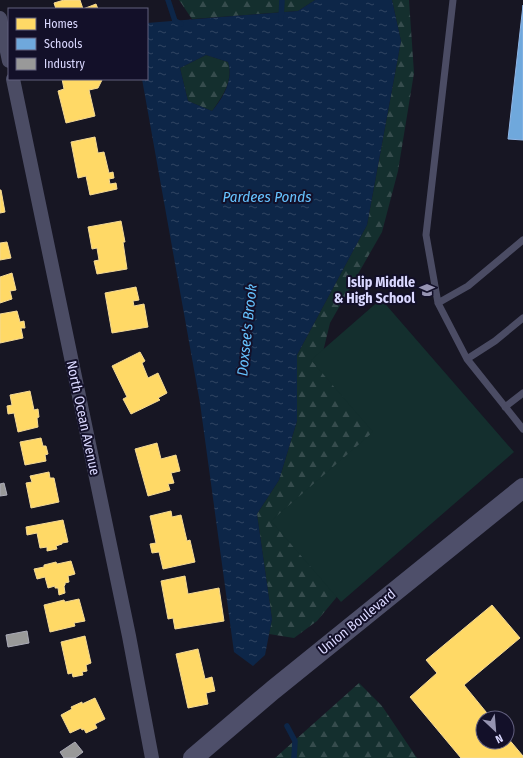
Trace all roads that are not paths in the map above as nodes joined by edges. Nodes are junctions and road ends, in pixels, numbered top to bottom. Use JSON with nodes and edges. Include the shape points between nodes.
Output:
{"nodes":[{"id":1,"x":453,"y":0,"type":"edge"},
{"id":2,"x":0,"y":18,"type":"edge"},
{"id":3,"x":6,"y":59,"type":"edge"},
{"id":4,"x":13,"y":80,"type":"edge"},
{"id":5,"x":523,"y":240,"type":"edge"},
{"id":6,"x":438,"y":303,"type":"junction"},
{"id":7,"x":523,"y":318,"type":"edge"},
{"id":8,"x":468,"y":359,"type":"junction"},
{"id":9,"x":523,"y":393,"type":"edge"},
{"id":10,"x":505,"y":408,"type":"junction"},
{"id":11,"x":523,"y":429,"type":"edge"},
{"id":12,"x":523,"y":488,"type":"edge"},
{"id":13,"x":152,"y":758,"type":"edge"},
{"id":14,"x":193,"y":758,"type":"edge"}],
"edges":[{"from":1,"to":6,"type":"lane","via":[[426,235]]},
{"from":2,"to":3,"type":"street"},
{"from":4,"to":13,"type":"street","name":"North Ocean Avenue"},
{"from":5,"to":6,"type":"lane","via":[[468,286]]},
{"from":6,"to":8,"type":"lane"},
{"from":7,"to":8,"type":"lane"},
{"from":8,"to":10,"type":"lane"},
{"from":9,"to":10,"type":"lane"},
{"from":10,"to":11,"type":"lane"},
{"from":12,"to":14,"type":"main road","name":"Union Boulevard"}]}
